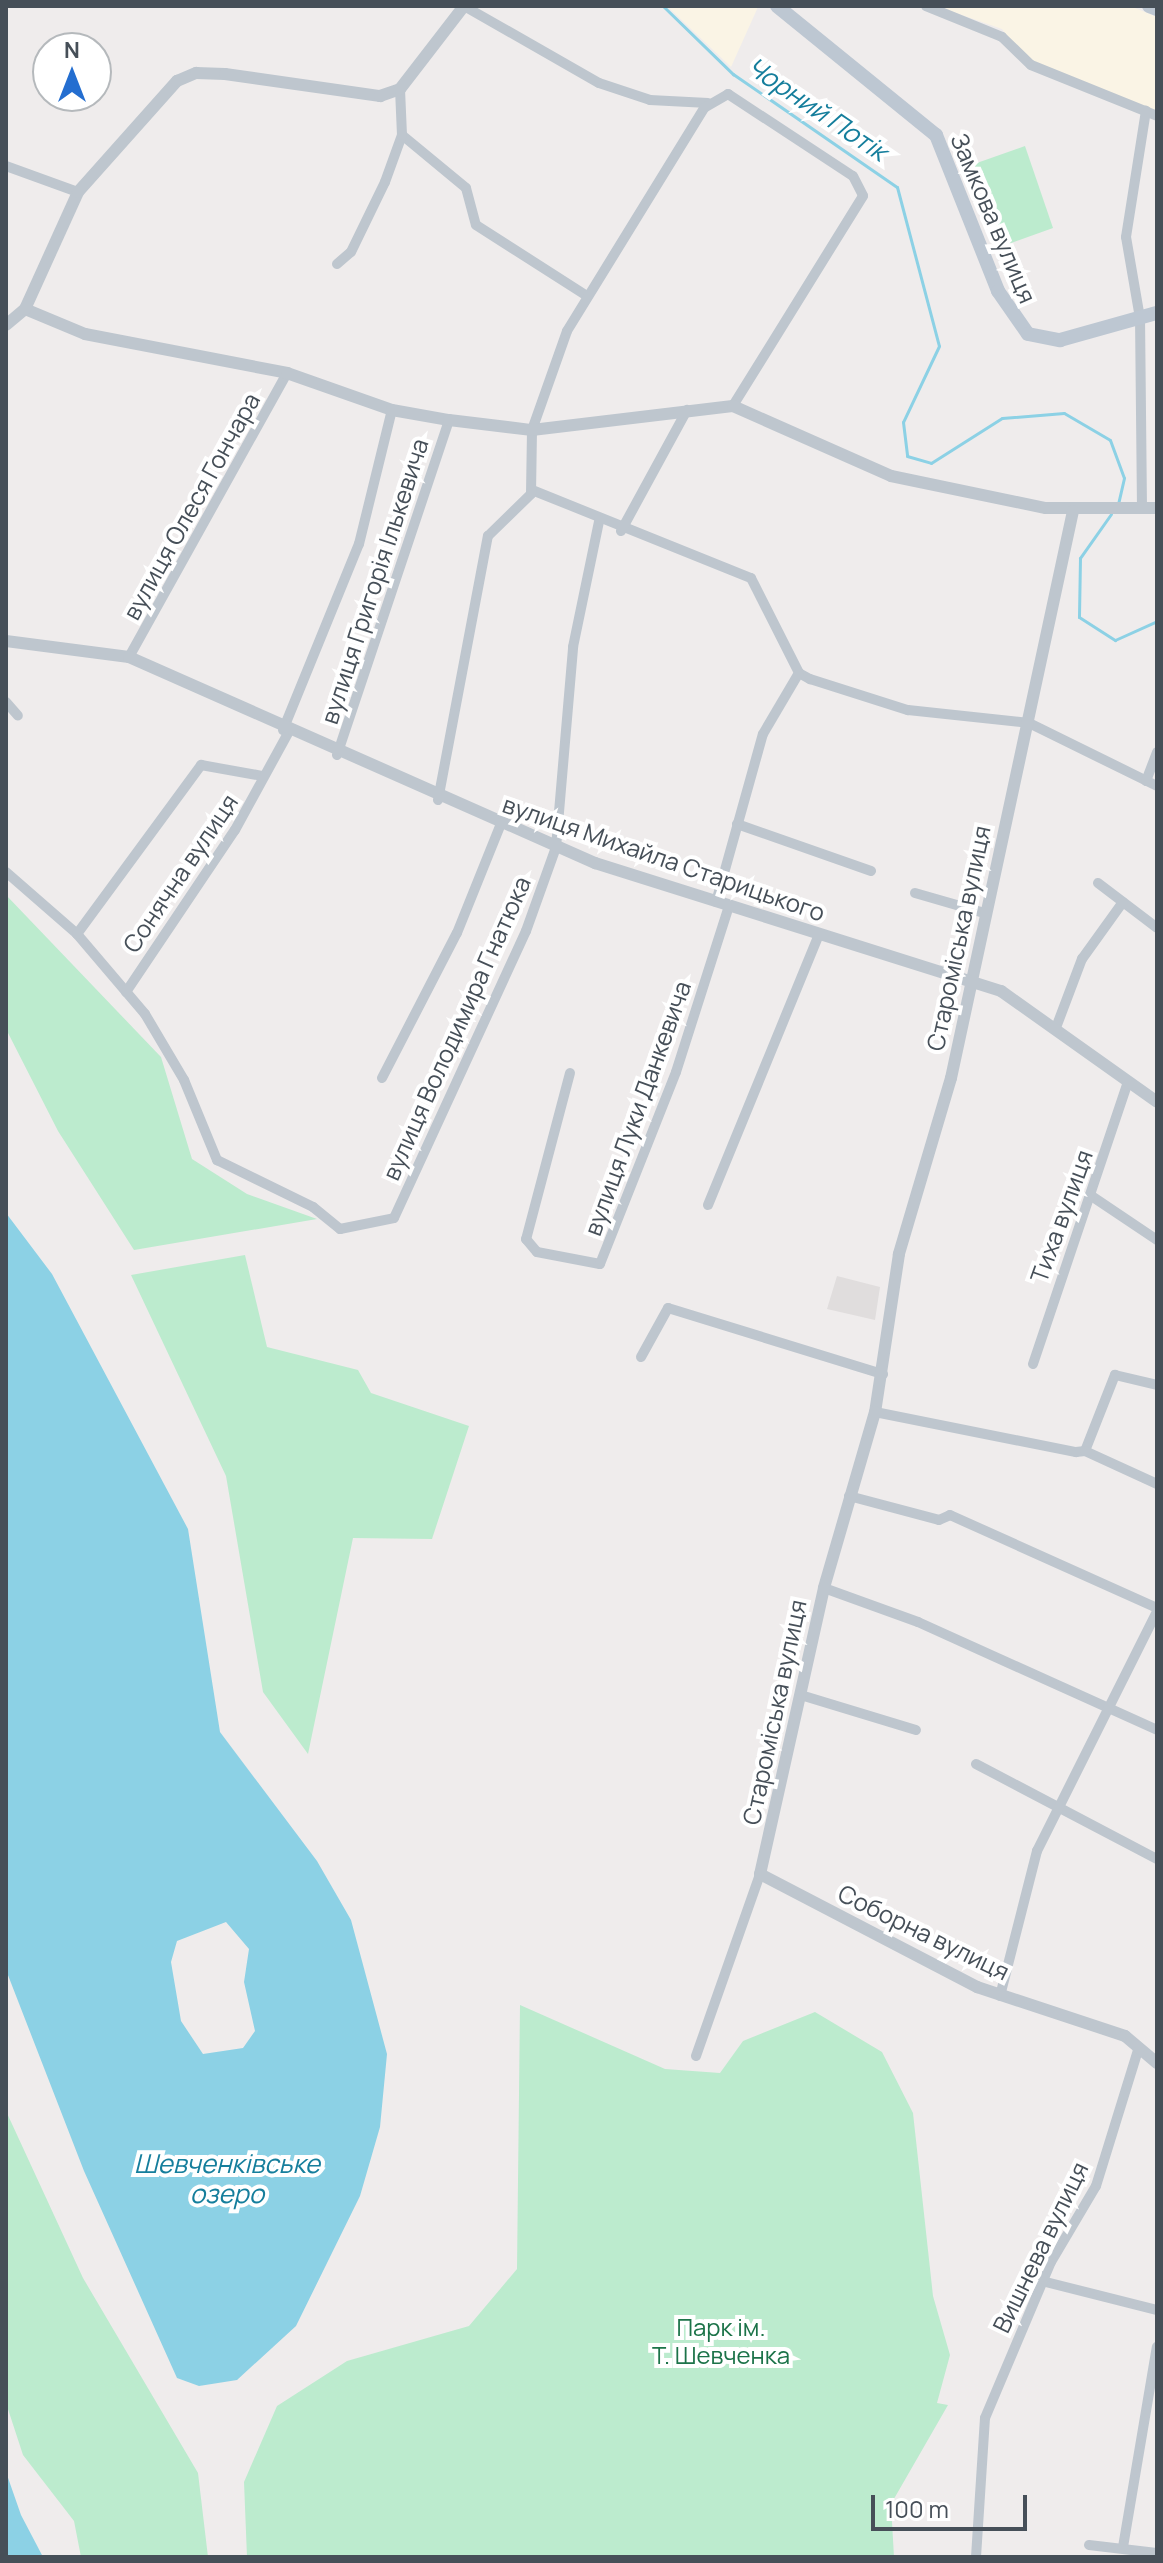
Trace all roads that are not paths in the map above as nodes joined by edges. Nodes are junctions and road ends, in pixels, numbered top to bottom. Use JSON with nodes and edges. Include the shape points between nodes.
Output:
{"nodes":[{"id":1,"x":464,"y":6,"type":"edge"},
{"id":2,"x":777,"y":6,"type":"edge"},
{"id":3,"x":926,"y":6,"type":"edge"},
{"id":4,"x":1149,"y":6,"type":"edge"},
{"id":5,"x":1157,"y":9,"type":"edge"},
{"id":6,"x":400,"y":89,"type":"junction"},
{"id":7,"x":708,"y":103,"type":"junction"},
{"id":8,"x":1146,"y":111,"type":"junction"},
{"id":9,"x":1157,"y":116,"type":"edge"},
{"id":10,"x":402,"y":135,"type":"junction"},
{"id":11,"x":6,"y":166,"type":"edge"},
{"id":12,"x":78,"y":192,"type":"junction"},
{"id":13,"x":337,"y":264,"type":"dead end"},
{"id":14,"x":587,"y":296,"type":"junction"},
{"id":15,"x":25,"y":309,"type":"junction"},
{"id":16,"x":1157,"y":313,"type":"edge"},
{"id":17,"x":1140,"y":318,"type":"junction"},
{"id":18,"x":6,"y":325,"type":"edge"},
{"id":19,"x":287,"y":373,"type":"junction"},
{"id":20,"x":733,"y":406,"type":"junction"},
{"id":21,"x":392,"y":410,"type":"junction"},
{"id":22,"x":687,"y":410,"type":"junction"},
{"id":23,"x":449,"y":420,"type":"junction"},
{"id":24,"x":532,"y":430,"type":"junction"},
{"id":25,"x":532,"y":490,"type":"junction"},
{"id":26,"x":1142,"y":508,"type":"junction"},
{"id":27,"x":1157,"y":508,"type":"edge"},
{"id":28,"x":1073,"y":511,"type":"junction"},
{"id":29,"x":599,"y":521,"type":"junction"},
{"id":30,"x":621,"y":531,"type":"junction"},
{"id":31,"x":6,"y":641,"type":"edge"},
{"id":32,"x":129,"y":657,"type":"junction"},
{"id":33,"x":799,"y":673,"type":"junction"},
{"id":34,"x":6,"y":702,"type":"edge"},
{"id":35,"x":18,"y":716,"type":"dead end"},
{"id":36,"x":1029,"y":723,"type":"junction"},
{"id":37,"x":286,"y":732,"type":"junction"},
{"id":38,"x":1157,"y":752,"type":"edge"},
{"id":39,"x":337,"y":755,"type":"junction"},
{"id":40,"x":263,"y":776,"type":"junction"},
{"id":41,"x":1152,"y":784,"type":"edge"},
{"id":42,"x":438,"y":800,"type":"junction"},
{"id":43,"x":737,"y":824,"type":"junction"},
{"id":44,"x":500,"y":826,"type":"junction"},
{"id":45,"x":556,"y":847,"type":"junction"},
{"id":46,"x":871,"y":871,"type":"dead end"},
{"id":47,"x":6,"y":872,"type":"edge"},
{"id":48,"x":1098,"y":883,"type":"dead end"},
{"id":49,"x":915,"y":893,"type":"dead end"},
{"id":50,"x":1123,"y":902,"type":"junction"},
{"id":51,"x":722,"y":904,"type":"junction"},
{"id":52,"x":981,"y":912,"type":"junction"},
{"id":53,"x":1157,"y":928,"type":"edge"},
{"id":54,"x":77,"y":934,"type":"junction"},
{"id":55,"x":819,"y":935,"type":"junction"},
{"id":56,"x":967,"y":982,"type":"junction"},
{"id":57,"x":126,"y":992,"type":"junction"},
{"id":58,"x":1057,"y":1025,"type":"junction"},
{"id":59,"x":570,"y":1073,"type":"dead end"},
{"id":60,"x":382,"y":1078,"type":"dead end"},
{"id":61,"x":1128,"y":1082,"type":"junction"},
{"id":62,"x":1157,"y":1102,"type":"edge"},
{"id":63,"x":1090,"y":1195,"type":"junction"},
{"id":64,"x":708,"y":1205,"type":"dead end"},
{"id":65,"x":1157,"y":1240,"type":"edge"},
{"id":66,"x":641,"y":1357,"type":"dead end"},
{"id":67,"x":1033,"y":1364,"type":"dead end"},
{"id":68,"x":883,"y":1374,"type":"junction"},
{"id":69,"x":1157,"y":1385,"type":"edge"},
{"id":70,"x":875,"y":1412,"type":"junction"},
{"id":71,"x":1085,"y":1451,"type":"junction"},
{"id":72,"x":1157,"y":1484,"type":"edge"},
{"id":73,"x":849,"y":1496,"type":"junction"},
{"id":74,"x":824,"y":1588,"type":"junction"},
{"id":75,"x":1157,"y":1610,"type":"edge"},
{"id":76,"x":804,"y":1696,"type":"junction"},
{"id":77,"x":1110,"y":1706,"type":"junction"},
{"id":78,"x":916,"y":1730,"type":"dead end"},
{"id":79,"x":1157,"y":1730,"type":"edge"},
{"id":80,"x":976,"y":1764,"type":"dead end"},
{"id":81,"x":1056,"y":1807,"type":"junction"},
{"id":82,"x":1157,"y":1859,"type":"edge"},
{"id":83,"x":760,"y":1874,"type":"junction"},
{"id":84,"x":1000,"y":1996,"type":"junction"},
{"id":85,"x":1138,"y":2050,"type":"junction"},
{"id":86,"x":696,"y":2056,"type":"dead end"},
{"id":87,"x":1157,"y":2063,"type":"edge"},
{"id":88,"x":1042,"y":2281,"type":"junction"},
{"id":89,"x":1157,"y":2310,"type":"edge"},
{"id":90,"x":1157,"y":2347,"type":"edge"},
{"id":91,"x":1089,"y":2545,"type":"dead end"},
{"id":92,"x":1123,"y":2547,"type":"junction"},
{"id":93,"x":1157,"y":2553,"type":"edge"},
{"id":94,"x":976,"y":2557,"type":"edge"}],
"edges":[{"from":1,"to":6,"type":"street"},
{"from":1,"to":7,"type":"street","via":[[599,83],[650,100]]},
{"from":2,"to":17,"type":"main road","name":"Замкова вулиця","via":[[936,135],[998,291],[1028,334],[1060,340]]},
{"from":3,"to":8,"type":"street","via":[[1002,37],[1031,65]]},
{"from":4,"to":5,"type":"main road"},
{"from":6,"to":10,"type":"street"},
{"from":6,"to":12,"type":"street","via":[[369,98],[196,73],[177,81]]},
{"from":7,"to":14,"type":"street"},
{"from":7,"to":20,"type":"street","via":[[728,94],[853,176],[863,196]]},
{"from":8,"to":9,"type":"street"},
{"from":8,"to":17,"type":"street","via":[[1126,237]]},
{"from":10,"to":13,"type":"street","via":[[360,235]]},
{"from":10,"to":14,"type":"street","via":[[466,188],[476,225]]},
{"from":11,"to":12,"type":"street"},
{"from":12,"to":15,"type":"street"},
{"from":14,"to":24,"type":"street"},
{"from":15,"to":18,"type":"street"},
{"from":15,"to":19,"type":"street","via":[[85,334]]},
{"from":16,"to":17,"type":"main road","name":"Замкова вулиця"},
{"from":17,"to":26,"type":"street"},
{"from":19,"to":21,"type":"street"},
{"from":19,"to":32,"type":"street","name":"вулиця Олеся Гончара"},
{"from":20,"to":22,"type":"street"},
{"from":20,"to":28,"type":"street","via":[[891,476]]},
{"from":21,"to":23,"type":"street"},
{"from":21,"to":37,"type":"street","name":"Сонячна вулиця","via":[[359,544]]},
{"from":22,"to":24,"type":"street"},
{"from":22,"to":30,"type":"street"},
{"from":23,"to":24,"type":"street"},
{"from":23,"to":39,"type":"street","name":"вулиця Григорія Ількевича"},
{"from":24,"to":25,"type":"street"},
{"from":25,"to":29,"type":"street"},
{"from":25,"to":42,"type":"street","via":[[488,536]]},
{"from":26,"to":27,"type":"street"},
{"from":26,"to":28,"type":"street"},
{"from":28,"to":36,"type":"street","name":"Староміська вулиця"},
{"from":29,"to":30,"type":"street"},
{"from":29,"to":45,"type":"street","name":"вулиця Володимира Гнатюка","via":[[573,647]]},
{"from":30,"to":33,"type":"street","via":[[712,557],[751,578]]},
{"from":31,"to":32,"type":"street","name":"вулиця Михайла Старицького"},
{"from":32,"to":37,"type":"street","name":"вулиця Михайла Старицького"},
{"from":33,"to":36,"type":"street","via":[[908,710]]},
{"from":33,"to":43,"type":"street","name":"вулиця Луки Данкевича","via":[[763,734]]},
{"from":34,"to":35,"type":"street"},
{"from":36,"to":41,"type":"street"},
{"from":36,"to":52,"type":"street","name":"Староміська вулиця"},
{"from":37,"to":39,"type":"street","name":"вулиця Михайла Старицького"},
{"from":37,"to":40,"type":"street","name":"Сонячна вулиця"},
{"from":38,"to":41,"type":"street"},
{"from":39,"to":42,"type":"street","name":"вулиця Михайла Старицького"},
{"from":40,"to":54,"type":"street","via":[[201,765]]},
{"from":40,"to":57,"type":"street","name":"Сонячна вулиця","via":[[235,830]]},
{"from":42,"to":44,"type":"street","name":"вулиця Михайла Старицького"},
{"from":43,"to":46,"type":"street"},
{"from":43,"to":51,"type":"street","name":"вулиця Луки Данкевича"},
{"from":44,"to":45,"type":"street","name":"вулиця Михайла Старицького"},
{"from":44,"to":60,"type":"street","via":[[444,960]]},
{"from":45,"to":51,"type":"street","name":"вулиця Михайла Старицького"},
{"from":45,"to":57,"type":"street","name":"вулиця Володимира Гнатюка","via":[[526,931],[394,1218],[340,1229],[313,1207],[217,1160],[184,1080]]},
{"from":47,"to":54,"type":"street"},
{"from":48,"to":50,"type":"street"},
{"from":49,"to":52,"type":"street"},
{"from":50,"to":53,"type":"street"},
{"from":50,"to":58,"type":"street","via":[[1081,961]]},
{"from":51,"to":55,"type":"street","name":"вулиця Михайла Старицького"},
{"from":51,"to":59,"type":"street","name":"вулиця Луки Данкевича","via":[[676,1072],[604,1256],[591,1265],[537,1252],[525,1229]]},
{"from":52,"to":56,"type":"street","name":"Староміська вулиця"},
{"from":54,"to":57,"type":"street"},
{"from":55,"to":56,"type":"street","name":"вулиця Михайла Старицького"},
{"from":55,"to":64,"type":"street"},
{"from":56,"to":58,"type":"street","name":"вулиця Михайла Старицького","via":[[1010,995]]},
{"from":56,"to":68,"type":"street","name":"Староміська вулиця","via":[[951,1078],[899,1254]]},
{"from":58,"to":61,"type":"street","name":"вулиця Михайла Старицького"},
{"from":61,"to":62,"type":"street","name":"вулиця Михайла Старицького"},
{"from":61,"to":63,"type":"street","name":"Тиха вулиця"},
{"from":63,"to":65,"type":"street"},
{"from":63,"to":67,"type":"street","name":"Тиха вулиця"},
{"from":66,"to":68,"type":"street","via":[[668,1308]]},
{"from":68,"to":70,"type":"street","name":"Староміська вулиця"},
{"from":69,"to":71,"type":"street","via":[[1115,1375]]},
{"from":70,"to":71,"type":"street"},
{"from":70,"to":73,"type":"street","name":"Староміська вулиця"},
{"from":71,"to":72,"type":"street"},
{"from":73,"to":74,"type":"street","name":"Староміська вулиця"},
{"from":73,"to":75,"type":"street","via":[[939,1520],[950,1515]]},
{"from":74,"to":76,"type":"street","name":"Староміська вулиця"},
{"from":74,"to":77,"type":"street"},
{"from":75,"to":77,"type":"street"},
{"from":76,"to":78,"type":"street"},
{"from":76,"to":83,"type":"street","name":"Староміська вулиця"},
{"from":77,"to":79,"type":"street"},
{"from":77,"to":81,"type":"street"},
{"from":80,"to":81,"type":"street"},
{"from":81,"to":82,"type":"street"},
{"from":81,"to":84,"type":"street","via":[[1032,1863]]},
{"from":83,"to":84,"type":"street","name":"Соборна вулиця"},
{"from":83,"to":86,"type":"street","name":"Староміська вулиця"},
{"from":84,"to":85,"type":"street","name":"Соборна вулиця","via":[[1125,2036]]},
{"from":85,"to":87,"type":"street","name":"Соборна вулиця"},
{"from":85,"to":88,"type":"street","name":"Вишнева вулиця","via":[[1096,2186]]},
{"from":88,"to":89,"type":"street"},
{"from":88,"to":94,"type":"street","name":"Вишнева вулиця","via":[[985,2418]]},
{"from":90,"to":92,"type":"street"},
{"from":91,"to":92,"type":"street"},
{"from":92,"to":93,"type":"street"}]}
